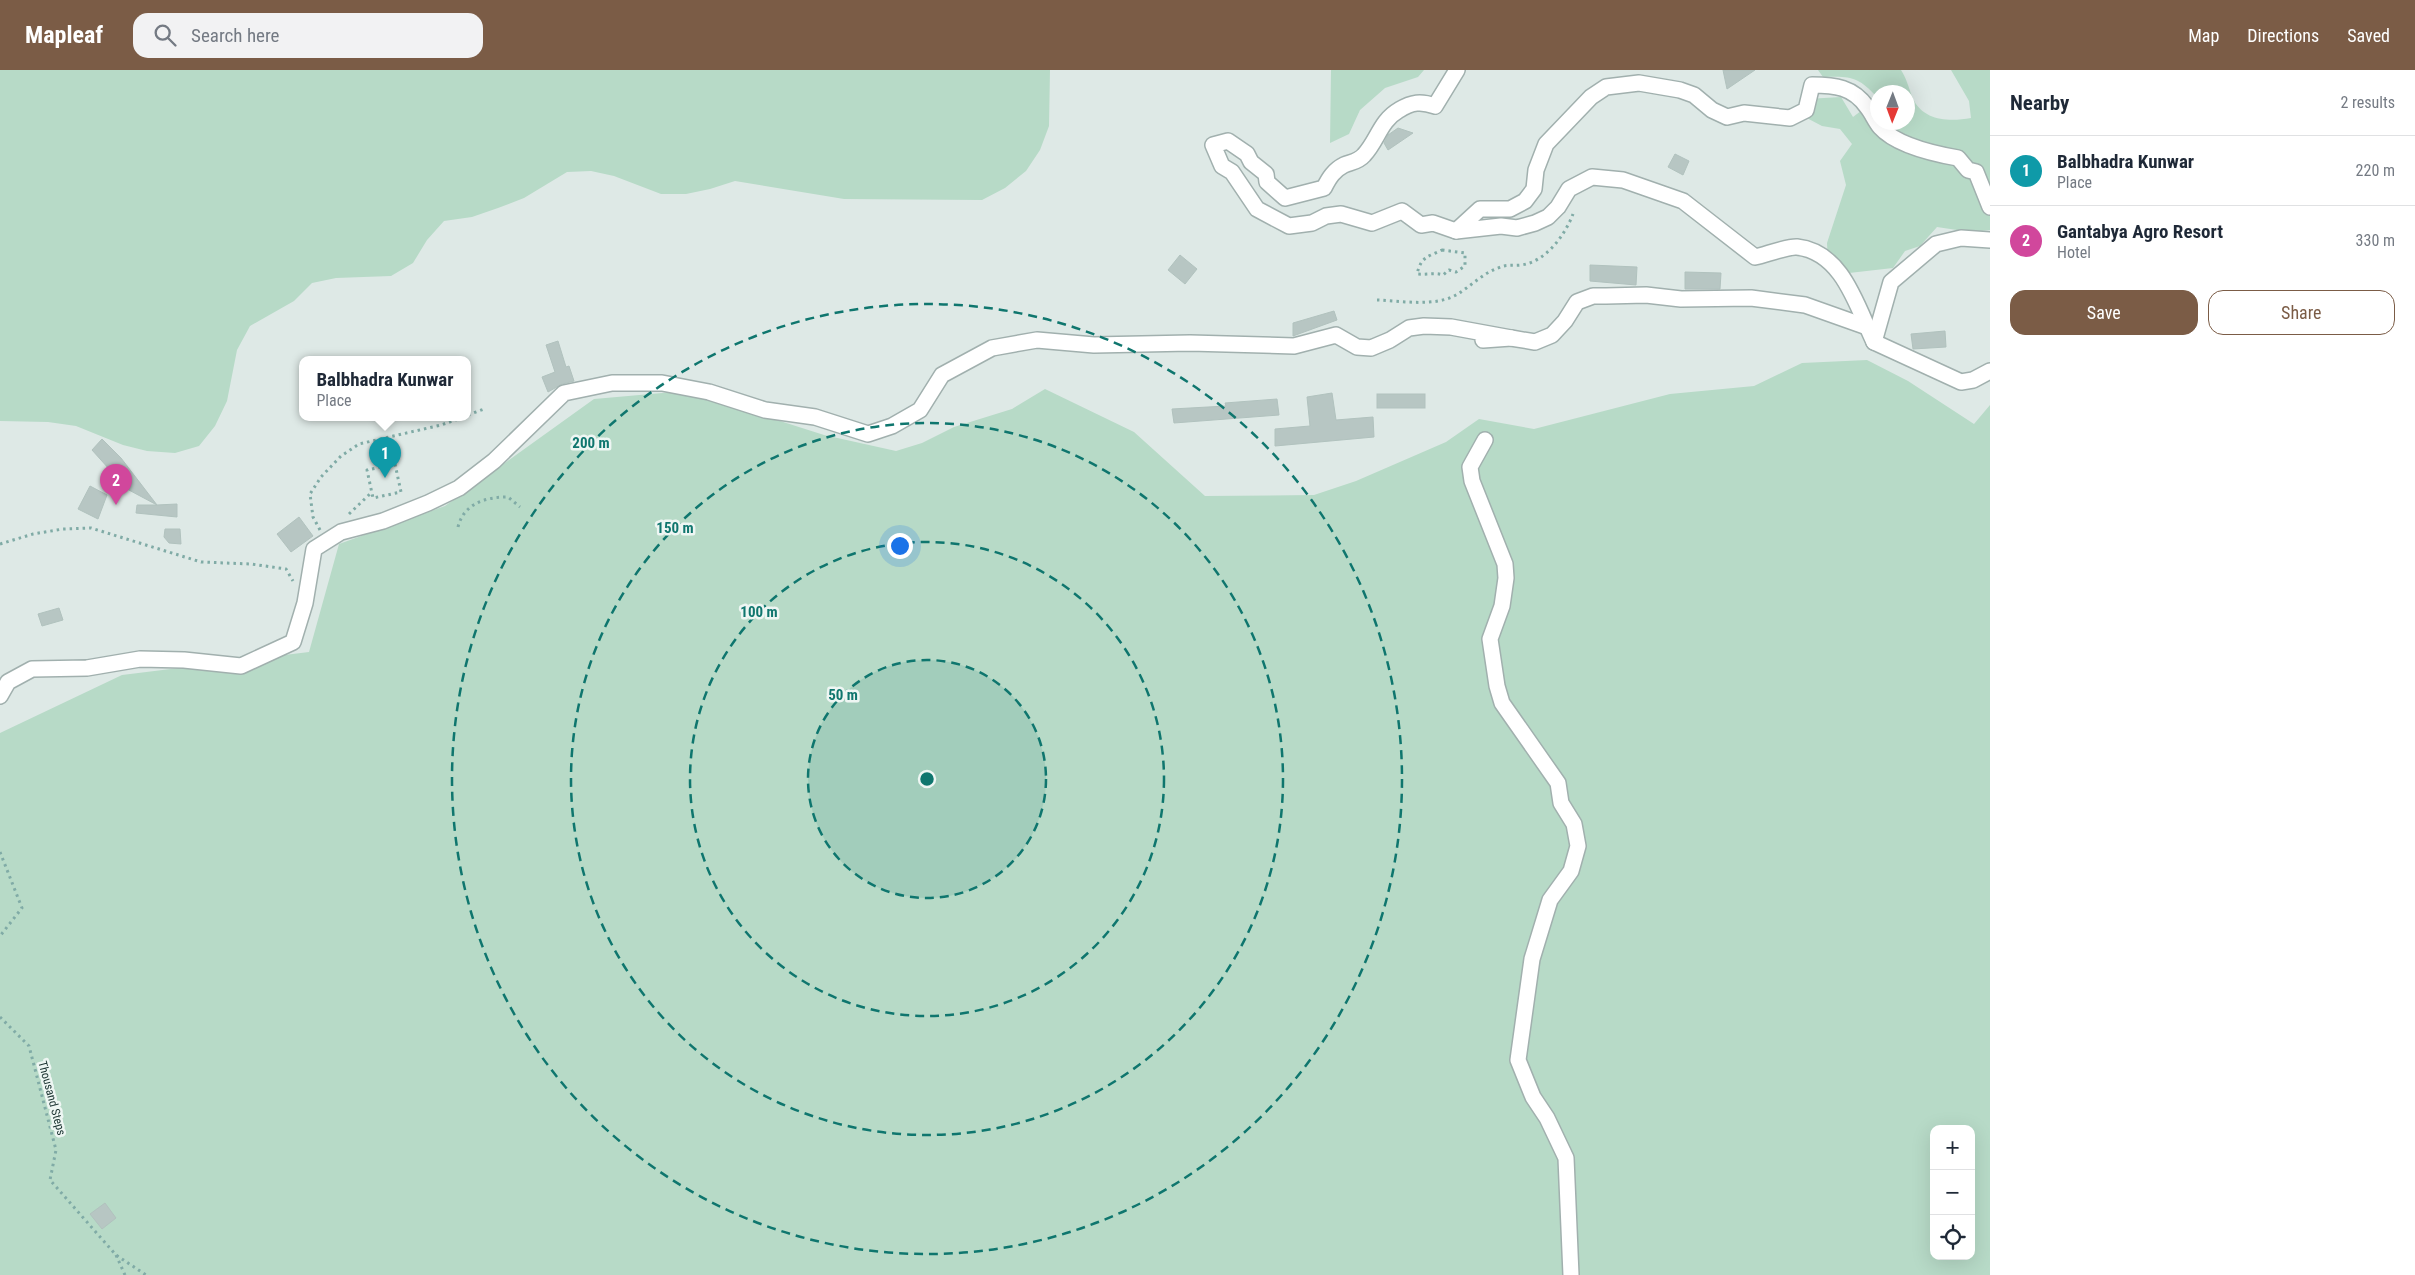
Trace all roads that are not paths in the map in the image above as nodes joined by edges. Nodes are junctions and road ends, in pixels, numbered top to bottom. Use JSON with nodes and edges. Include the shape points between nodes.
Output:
{"nodes":[{"id":1,"x":1456,"y":70,"type":"edge"},
{"id":2,"x":1990,"y":207,"type":"edge"},
{"id":3,"x":1456,"y":231,"type":"junction"},
{"id":4,"x":1990,"y":240,"type":"edge"},
{"id":5,"x":1867,"y":327,"type":"junction"},
{"id":6,"x":1511,"y":338,"type":"junction"},
{"id":7,"x":1483,"y":340,"type":"dead end"},
{"id":8,"x":1874,"y":342,"type":"junction"},
{"id":9,"x":1990,"y":371,"type":"edge"},
{"id":10,"x":1485,"y":440,"type":"dead end"},
{"id":11,"x":0,"y":696,"type":"edge"},
{"id":12,"x":1571,"y":1275,"type":"edge"}],
"edges":[{"from":1,"to":3,"type":"street","via":[[1435,106],[1408,104],[1392,114],[1385,120],[1365,155],[1357,162],[1343,165],[1332,174],[1324,188],[1302,195],[1285,198],[1267,182],[1266,174],[1251,162],[1247,154],[1228,141],[1213,145],[1222,166],[1232,172],[1257,208],[1289,226],[1340,214],[1372,223],[1402,211],[1420,225],[1433,223]]},
{"from":2,"to":3,"type":"street","via":[[1976,172],[1968,170],[1958,158],[1932,153],[1896,138],[1880,127],[1855,94],[1844,88],[1812,85],[1806,110],[1790,118],[1744,113],[1727,117],[1694,95],[1639,83],[1606,87],[1591,97],[1546,144],[1536,170],[1534,189],[1526,201],[1510,209],[1480,209]]},
{"from":3,"to":5,"type":"street","via":[[1501,226],[1516,228],[1535,223],[1548,217],[1569,189],[1592,177],[1623,180],[1683,202],[1755,258],[1795,247],[1819,254],[1836,269],[1849,288]]},
{"from":4,"to":8,"type":"street","via":[[1961,238],[1936,244],[1891,282]]},
{"from":5,"to":6,"type":"street","via":[[1805,305],[1751,298],[1593,296],[1577,302],[1552,335],[1535,342]]},
{"from":5,"to":8,"type":"street"},
{"from":6,"to":7,"type":"street"},
{"from":6,"to":11,"type":"street","via":[[1451,327],[1424,326],[1409,328],[1371,348],[1357,347],[1336,335],[1294,346],[1094,345],[1037,340],[992,348],[942,375],[920,410],[892,426],[868,434],[815,417],[764,410],[709,392],[662,383],[612,383],[564,393],[494,461],[458,488],[383,521],[342,532],[314,549],[305,603],[293,642],[241,666],[140,659],[87,668],[32,669],[8,682]]},
{"from":8,"to":9,"type":"street","via":[[1961,382],[1974,380]]},
{"from":10,"to":12,"type":"street","via":[[1470,467],[1472,481],[1505,564],[1502,606],[1490,639],[1497,686],[1502,703],[1558,783],[1561,803],[1574,824],[1578,846],[1571,872],[1550,900],[1532,960],[1518,1060],[1566,1158]]}]}
